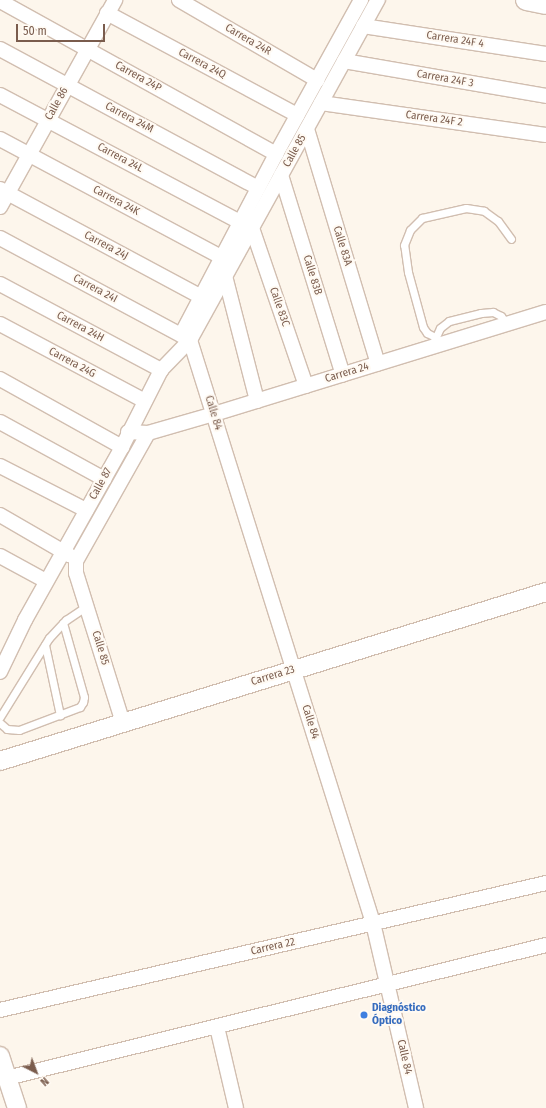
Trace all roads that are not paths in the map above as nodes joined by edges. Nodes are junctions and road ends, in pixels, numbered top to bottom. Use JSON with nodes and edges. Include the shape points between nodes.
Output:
{"nodes":[{"id":1,"x":115,"y":0,"type":"edge"},
{"id":2,"x":179,"y":0,"type":"edge"},
{"id":3,"x":361,"y":0,"type":"edge"},
{"id":4,"x":378,"y":0,"type":"edge"},
{"id":5,"x":526,"y":0,"type":"edge"},
{"id":6,"x":0,"y":1,"type":"edge"},
{"id":7,"x":546,"y":4,"type":"edge"},
{"id":8,"x":107,"y":13,"type":"junction"},
{"id":9,"x":363,"y":26,"type":"junction"},
{"id":10,"x":0,"y":49,"type":"edge"},
{"id":11,"x":88,"y":49,"type":"junction"},
{"id":12,"x":546,"y":54,"type":"edge"},
{"id":13,"x":344,"y":61,"type":"junction"},
{"id":14,"x":316,"y":80,"type":"junction"},
{"id":15,"x":68,"y":85,"type":"junction"},
{"id":16,"x":0,"y":95,"type":"edge"},
{"id":17,"x":546,"y":96,"type":"edge"},
{"id":18,"x":321,"y":103,"type":"junction"},
{"id":19,"x":297,"y":115,"type":"junction"},
{"id":20,"x":48,"y":120,"type":"junction"},
{"id":21,"x":307,"y":129,"type":"junction"},
{"id":22,"x":546,"y":135,"type":"edge"},
{"id":23,"x":0,"y":139,"type":"edge"},
{"id":24,"x":276,"y":154,"type":"junction"},
{"id":25,"x":29,"y":155,"type":"junction"},
{"id":26,"x":281,"y":175,"type":"junction"},
{"id":27,"x":258,"y":188,"type":"junction"},
{"id":28,"x":4,"y":192,"type":"edge"},
{"id":29,"x":0,"y":207,"type":"edge"},
{"id":30,"x":246,"y":225,"type":"junction"},
{"id":31,"x":0,"y":238,"type":"edge"},
{"id":32,"x":511,"y":239,"type":"dead end"},
{"id":33,"x":227,"y":261,"type":"junction"},
{"id":34,"x":225,"y":276,"type":"junction"},
{"id":35,"x":0,"y":284,"type":"edge"},
{"id":36,"x":206,"y":299,"type":"junction"},
{"id":37,"x":546,"y":312,"type":"edge"},
{"id":38,"x":0,"y":324,"type":"edge"},
{"id":39,"x":507,"y":324,"type":"junction"},
{"id":40,"x":185,"y":338,"type":"junction"},
{"id":41,"x":434,"y":342,"type":"junction"},
{"id":42,"x":378,"y":364,"type":"junction"},
{"id":43,"x":161,"y":370,"type":"junction"},
{"id":44,"x":343,"y":374,"type":"junction"},
{"id":45,"x":0,"y":379,"type":"edge"},
{"id":46,"x":306,"y":386,"type":"junction"},
{"id":47,"x":145,"y":401,"type":"junction"},
{"id":48,"x":257,"y":401,"type":"junction"},
{"id":49,"x":214,"y":414,"type":"junction"},
{"id":50,"x":0,"y":422,"type":"edge"},
{"id":51,"x":128,"y":432,"type":"junction"},
{"id":52,"x":148,"y":433,"type":"junction"},
{"id":53,"x":122,"y":447,"type":"junction"},
{"id":54,"x":0,"y":466,"type":"edge"},
{"id":55,"x":104,"y":479,"type":"junction"},
{"id":56,"x":86,"y":510,"type":"junction"},
{"id":57,"x":0,"y":515,"type":"edge"},
{"id":58,"x":62,"y":550,"type":"junction"},
{"id":59,"x":0,"y":556,"type":"edge"},
{"id":60,"x":76,"y":567,"type":"junction"},
{"id":61,"x":46,"y":581,"type":"junction"},
{"id":62,"x":546,"y":592,"type":"edge"},
{"id":63,"x":87,"y":606,"type":"junction"},
{"id":64,"x":63,"y":623,"type":"junction"},
{"id":65,"x":45,"y":645,"type":"junction"},
{"id":66,"x":294,"y":670,"type":"junction"},
{"id":67,"x":0,"y":672,"type":"edge"},
{"id":68,"x":60,"y":715,"type":"junction"},
{"id":69,"x":0,"y":717,"type":"edge"},
{"id":70,"x":0,"y":723,"type":"edge"},
{"id":71,"x":123,"y":723,"type":"junction"},
{"id":72,"x":0,"y":761,"type":"edge"},
{"id":73,"x":546,"y":883,"type":"edge"},
{"id":74,"x":373,"y":923,"type":"junction"},
{"id":75,"x":546,"y":945,"type":"edge"},
{"id":76,"x":387,"y":984,"type":"junction"},
{"id":77,"x":0,"y":1010,"type":"edge"},
{"id":78,"x":217,"y":1027,"type":"junction"},
{"id":79,"x":0,"y":1056,"type":"edge"},
{"id":80,"x":7,"y":1078,"type":"junction"},
{"id":81,"x":17,"y":1108,"type":"edge"},
{"id":82,"x":236,"y":1108,"type":"edge"},
{"id":83,"x":416,"y":1108,"type":"edge"}],
"edges":[{"from":1,"to":8,"type":"street","name":"Calle 86"},
{"from":2,"to":14,"type":"street","name":"Carrera 24R"},
{"from":3,"to":14,"type":"street"},
{"from":4,"to":9,"type":"street","name":"Calle 85"},
{"from":5,"to":7,"type":"main road"},
{"from":6,"to":11,"type":"street","name":"Carrera 24P"},
{"from":8,"to":11,"type":"street","name":"Calle 86"},
{"from":8,"to":19,"type":"street","name":"Carrera 24Q"},
{"from":9,"to":12,"type":"street","name":"Carrera 24F 4"},
{"from":9,"to":13,"type":"street","name":"Calle 85"},
{"from":10,"to":15,"type":"street","name":"Carrera 24M"},
{"from":11,"to":15,"type":"street","name":"Calle 86"},
{"from":11,"to":24,"type":"street","name":"Carrera 24P"},
{"from":13,"to":17,"type":"street","name":"Carrera 24F 3"},
{"from":13,"to":18,"type":"street","name":"Calle 85"},
{"from":14,"to":19,"type":"street"},
{"from":15,"to":20,"type":"street","name":"Calle 86"},
{"from":15,"to":27,"type":"street","name":"Carrera 24M"},
{"from":16,"to":20,"type":"street","name":"Carrera 24L"},
{"from":18,"to":21,"type":"street","name":"Calle 85"},
{"from":18,"to":22,"type":"street","name":"Carrera 24F 2"},
{"from":19,"to":24,"type":"street"},
{"from":20,"to":25,"type":"street","name":"Calle 86"},
{"from":20,"to":30,"type":"street","name":"Carrera 24L"},
{"from":21,"to":26,"type":"street","name":"Calle 85"},
{"from":21,"to":42,"type":"street","name":"Calle 83A"},
{"from":23,"to":25,"type":"street","name":"Carrera 24K"},
{"from":24,"to":27,"type":"street"},
{"from":25,"to":28,"type":"street","name":"Calle 86"},
{"from":25,"to":33,"type":"street","name":"Carrera 24K"},
{"from":26,"to":30,"type":"street","name":"Calle 85"},
{"from":26,"to":44,"type":"street","name":"Calle 83B"},
{"from":27,"to":30,"type":"street"},
{"from":28,"to":29,"type":"street","name":"Calle 86"},
{"from":28,"to":36,"type":"street","name":"Carrera 24J"},
{"from":30,"to":33,"type":"street","name":"Calle 85"},
{"from":30,"to":46,"type":"street","name":"Calle 83C"},
{"from":31,"to":40,"type":"street","name":"Carrera 24I"},
{"from":32,"to":41,"type":"lane","via":[[498,221],[484,211],[466,208],[422,218],[410,230],[404,245],[408,272],[423,327]]},
{"from":33,"to":34,"type":"street","name":"Calle 85"},
{"from":33,"to":36,"type":"street"},
{"from":34,"to":36,"type":"street","name":"Calle 85"},
{"from":34,"to":48,"type":"street"},
{"from":35,"to":43,"type":"street","name":"Carrera 24H"},
{"from":36,"to":40,"type":"street","name":"Calle 87"},
{"from":37,"to":39,"type":"street","name":"Carrera 24"},
{"from":38,"to":47,"type":"street","name":"Carrera 24G"},
{"from":39,"to":41,"type":"street","name":"Carrera 24"},
{"from":39,"to":41,"type":"lane","via":[[501,316],[493,312],[481,313],[449,321],[440,328]]},
{"from":40,"to":43,"type":"street","name":"Calle 87"},
{"from":40,"to":49,"type":"street","name":"Calle 84"},
{"from":41,"to":42,"type":"street","name":"Carrera 24"},
{"from":42,"to":44,"type":"street","name":"Carrera 24"},
{"from":43,"to":47,"type":"street","name":"Calle 87"},
{"from":44,"to":46,"type":"street","name":"Carrera 24"},
{"from":45,"to":53,"type":"street"},
{"from":46,"to":48,"type":"street","name":"Carrera 24"},
{"from":47,"to":51,"type":"street","name":"Calle 87"},
{"from":48,"to":49,"type":"street","name":"Carrera 24"},
{"from":49,"to":52,"type":"street","name":"Carrera 24"},
{"from":49,"to":66,"type":"street","name":"Calle 84"},
{"from":50,"to":55,"type":"street"},
{"from":51,"to":52,"type":"street","name":"Carrera 24"},
{"from":51,"to":53,"type":"street","name":"Calle 87"},
{"from":52,"to":60,"type":"street"},
{"from":53,"to":55,"type":"street","name":"Calle 87"},
{"from":54,"to":56,"type":"street"},
{"from":55,"to":56,"type":"street","name":"Calle 87"},
{"from":56,"to":58,"type":"street","name":"Calle 87"},
{"from":57,"to":58,"type":"street"},
{"from":58,"to":60,"type":"street"},
{"from":58,"to":61,"type":"street","name":"Calle 87"},
{"from":59,"to":61,"type":"street"},
{"from":60,"to":63,"type":"street","name":"Calle 85"},
{"from":61,"to":67,"type":"street","name":"Calle 87"},
{"from":62,"to":66,"type":"street","name":"Carrera 23"},
{"from":63,"to":64,"type":"lane"},
{"from":63,"to":71,"type":"street","name":"Calle 85"},
{"from":64,"to":65,"type":"lane"},
{"from":64,"to":68,"type":"lane","via":[[84,697],[80,707]]},
{"from":65,"to":68,"type":"lane"},
{"from":65,"to":69,"type":"lane"},
{"from":66,"to":71,"type":"street","name":"Carrera 23"},
{"from":66,"to":74,"type":"street","name":"Calle 84"},
{"from":68,"to":70,"type":"lane","via":[[19,730],[7,729]]},
{"from":71,"to":72,"type":"street","name":"Carrera 23"},
{"from":73,"to":74,"type":"street","name":"Carrera 22"},
{"from":74,"to":76,"type":"street","name":"Calle 84"},
{"from":74,"to":77,"type":"street","name":"Carrera 22"},
{"from":75,"to":76,"type":"street"},
{"from":76,"to":78,"type":"street"},
{"from":76,"to":83,"type":"street","name":"Calle 84"},
{"from":78,"to":80,"type":"street"},
{"from":78,"to":82,"type":"street"},
{"from":79,"to":80,"type":"street"},
{"from":80,"to":81,"type":"street"}]}
